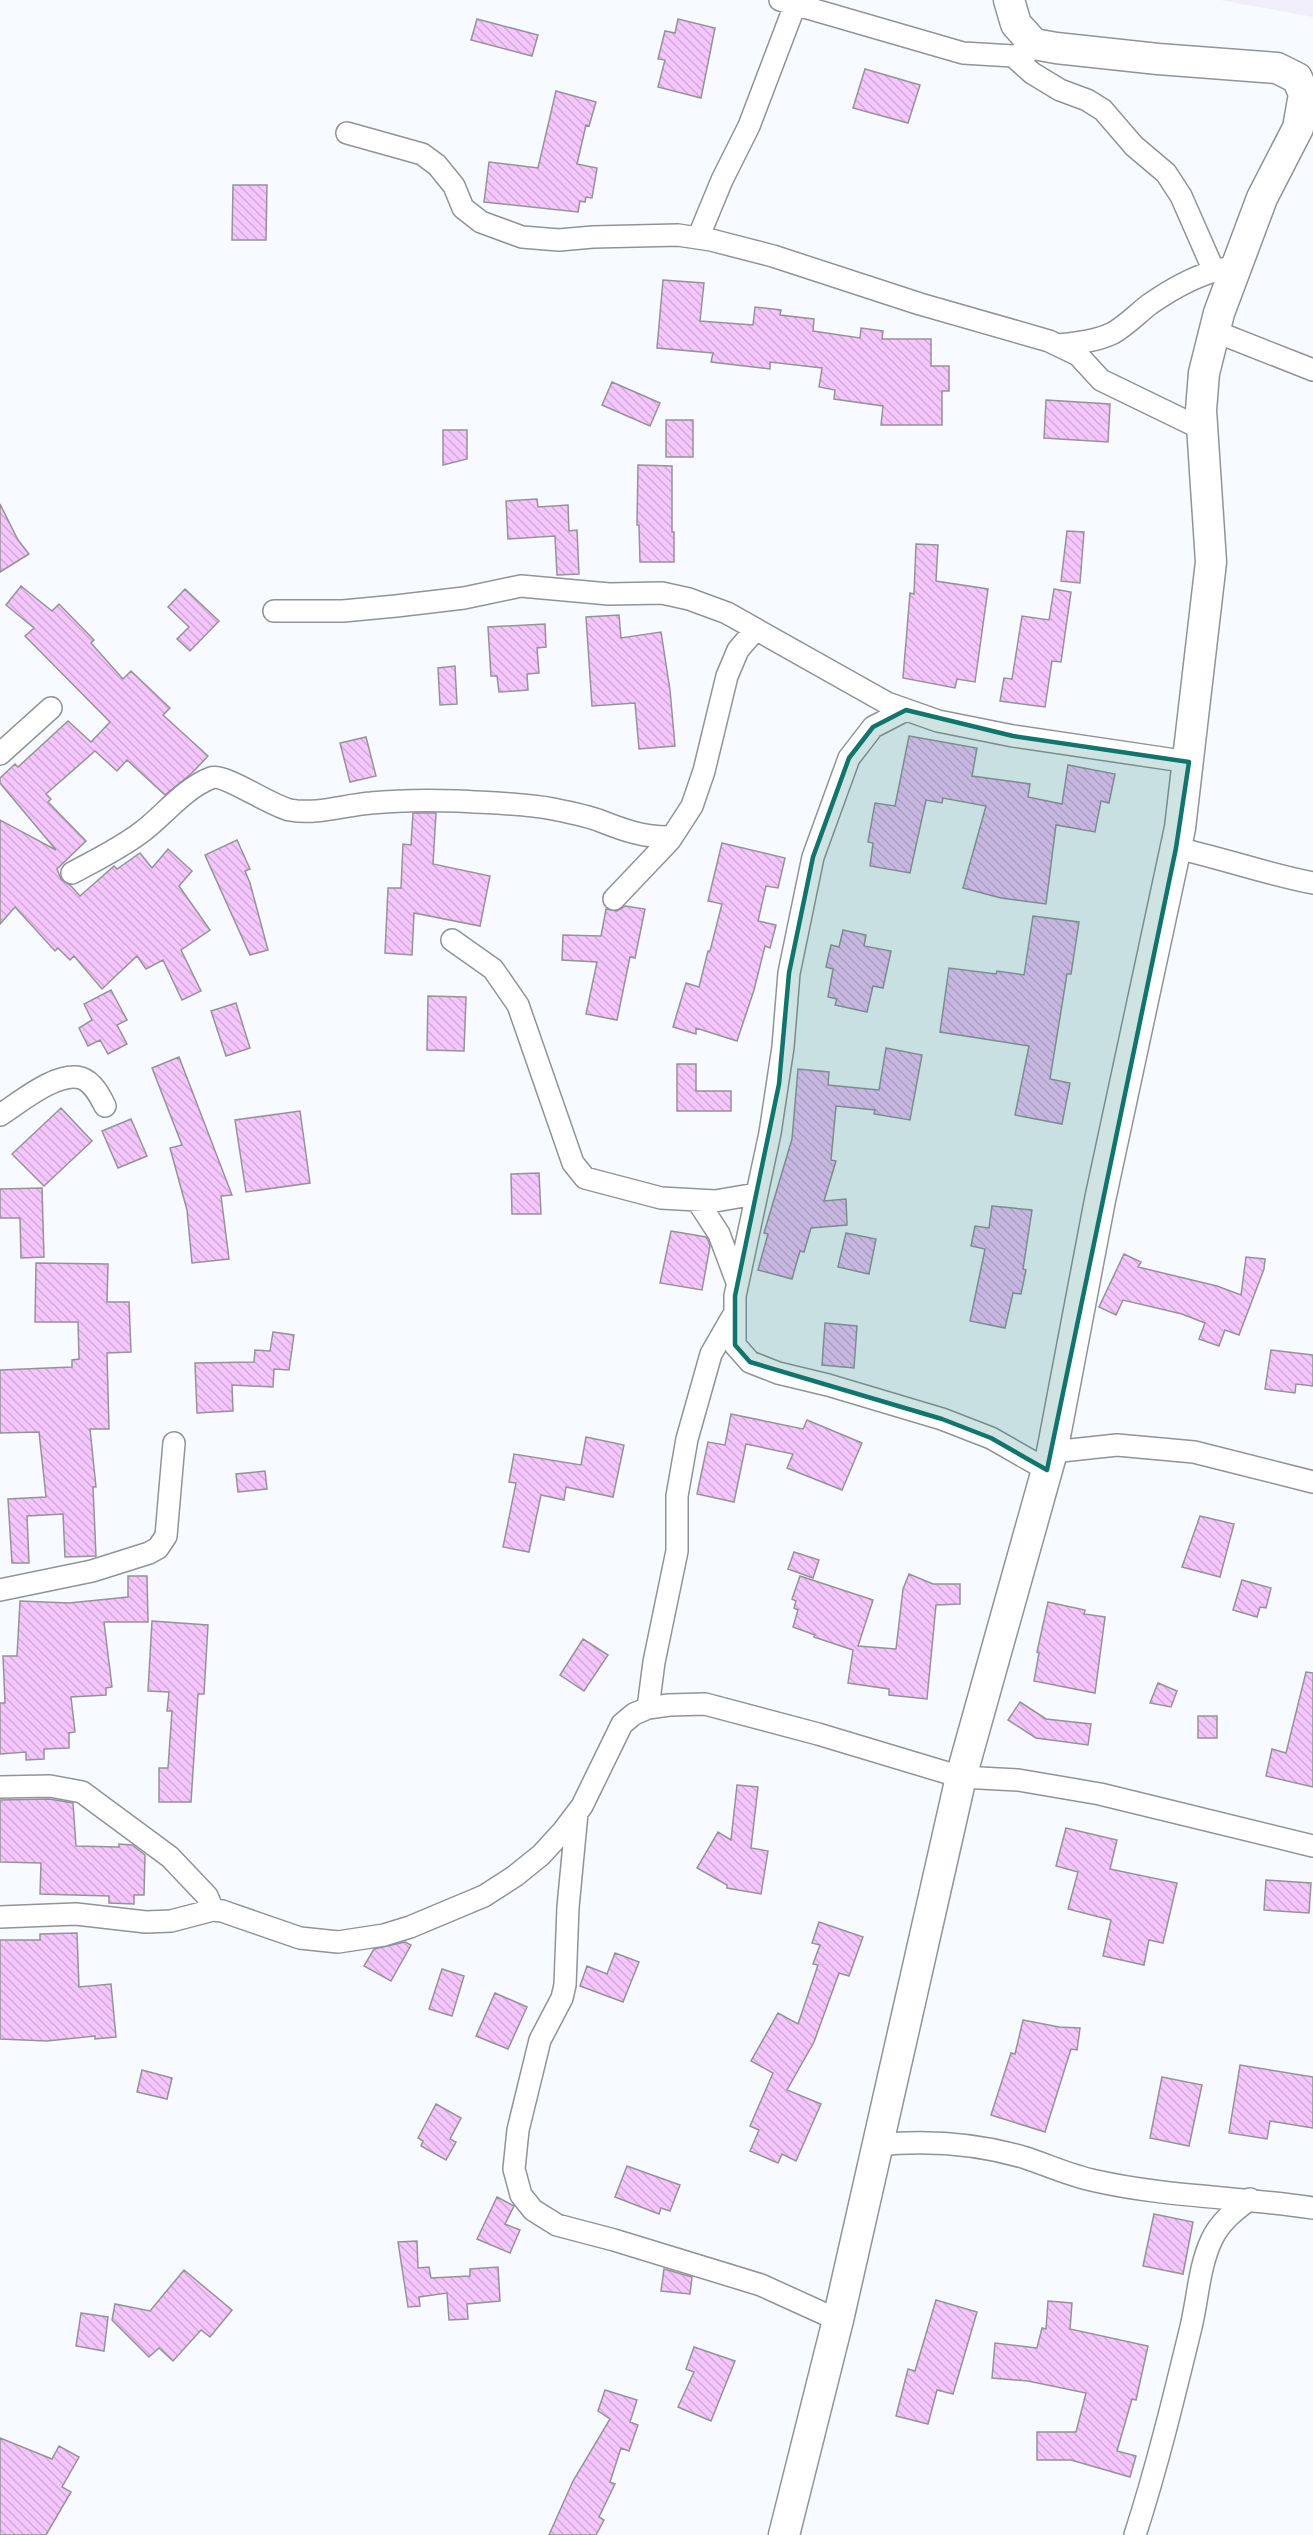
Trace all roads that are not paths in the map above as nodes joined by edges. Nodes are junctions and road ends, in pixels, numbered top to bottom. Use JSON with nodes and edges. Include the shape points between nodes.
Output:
{"nodes":[{"id":1,"x":1009,"y":0,"type":"edge"},
{"id":2,"x":788,"y":2,"type":"edge"},
{"id":3,"x":1056,"y":48,"type":"junction"},
{"id":4,"x":1013,"y":56,"type":"junction"},
{"id":5,"x":1307,"y":86,"type":"edge"},
{"id":6,"x":347,"y":133,"type":"dead end"},
{"id":7,"x":698,"y":238,"type":"junction"},
{"id":8,"x":1225,"y":269,"type":"junction"},
{"id":9,"x":1214,"y":331,"type":"junction"},
{"id":10,"x":1058,"y":345,"type":"junction"},
{"id":11,"x":1313,"y":370,"type":"edge"},
{"id":12,"x":1202,"y":429,"type":"junction"},
{"id":13,"x":274,"y":611,"type":"dead end"},
{"id":14,"x":756,"y":629,"type":"junction"},
{"id":15,"x":51,"y":708,"type":"dead end"},
{"id":16,"x":906,"y":710,"type":"junction"},
{"id":17,"x":0,"y":754,"type":"edge"},
{"id":18,"x":1188,"y":762,"type":"junction"},
{"id":19,"x":672,"y":837,"type":"junction"},
{"id":20,"x":1176,"y":848,"type":"junction"},
{"id":21,"x":72,"y":873,"type":"dead end"},
{"id":22,"x":1313,"y":883,"type":"edge"},
{"id":23,"x":614,"y":899,"type":"dead end"},
{"id":24,"x":452,"y":940,"type":"dead end"},
{"id":25,"x":105,"y":1106,"type":"dead end"},
{"id":26,"x":0,"y":1115,"type":"edge"},
{"id":27,"x":756,"y":1194,"type":"junction"},
{"id":28,"x":697,"y":1200,"type":"junction"},
{"id":29,"x":737,"y":1283,"type":"junction"},
{"id":30,"x":734,"y":1314,"type":"junction"},
{"id":31,"x":174,"y":1443,"type":"dead end"},
{"id":32,"x":1050,"y":1461,"type":"junction"},
{"id":33,"x":1313,"y":1482,"type":"edge"},
{"id":34,"x":0,"y":1590,"type":"edge"},
{"id":35,"x":648,"y":1708,"type":"junction"},
{"id":36,"x":961,"y":1777,"type":"junction"},
{"id":37,"x":0,"y":1787,"type":"edge"},
{"id":38,"x":576,"y":1813,"type":"junction"},
{"id":39,"x":1313,"y":1846,"type":"edge"},
{"id":40,"x":213,"y":1910,"type":"junction"},
{"id":41,"x":0,"y":1917,"type":"edge"},
{"id":42,"x":878,"y":2145,"type":"junction"},
{"id":43,"x":1250,"y":2199,"type":"junction"},
{"id":44,"x":1313,"y":2208,"type":"edge"},
{"id":45,"x":838,"y":2320,"type":"junction"},
{"id":46,"x":784,"y":2535,"type":"edge"},
{"id":47,"x":1135,"y":2535,"type":"edge"}],
"edges":[{"from":1,"to":3,"type":"street","via":[[1017,24],[1034,44]]},
{"from":2,"to":4,"type":"street","via":[[963,53]]},
{"from":2,"to":7,"type":"street","via":[[749,126]]},
{"from":3,"to":4,"type":"street"},
{"from":3,"to":5,"type":"street","via":[[1277,68]]},
{"from":4,"to":8,"type":"street","via":[[1060,90],[1103,110],[1134,146],[1166,172]]},
{"from":5,"to":8,"type":"street","via":[[1298,128]]},
{"from":6,"to":7,"type":"street","via":[[422,154],[454,186],[463,208],[481,222],[522,237]]},
{"from":7,"to":10,"type":"street","via":[[773,256]]},
{"from":8,"to":9,"type":"street"},
{"from":8,"to":10,"type":"street","via":[[1203,274],[1151,304],[1111,334]]},
{"from":9,"to":11,"type":"street"},
{"from":9,"to":12,"type":"street","via":[[1204,373]]},
{"from":10,"to":12,"type":"street","via":[[1078,355],[1101,380]]},
{"from":12,"to":18,"type":"street","via":[[1211,562]]},
{"from":13,"to":14,"type":"street","via":[[396,606],[521,586],[609,594],[662,593],[688,598]]},
{"from":14,"to":16,"type":"street"},
{"from":14,"to":19,"type":"street","via":[[738,650],[727,676],[704,771],[692,806]]},
{"from":15,"to":17,"type":"street"},
{"from":16,"to":18,"type":"street","via":[[938,721],[1013,736]]},
{"from":16,"to":27,"type":"street","via":[[873,727],[849,758],[813,857],[789,972],[778,1084]]},
{"from":18,"to":20,"type":"street"},
{"from":19,"to":21,"type":"street","via":[[636,834],[550,808],[457,801],[290,810],[221,777],[213,777],[188,792],[141,832]]},
{"from":19,"to":23,"type":"street"},
{"from":20,"to":22,"type":"street"},
{"from":20,"to":32,"type":"street","via":[[1100,1200]]},
{"from":24,"to":28,"type":"street","via":[[493,969],[518,1005],[573,1163],[585,1178],[661,1198]]},
{"from":25,"to":26,"type":"street","via":[[96,1090],[82,1078],[64,1077]]},
{"from":27,"to":28,"type":"street"},
{"from":27,"to":29,"type":"street"},
{"from":28,"to":29,"type":"street","via":[[719,1234]]},
{"from":29,"to":30,"type":"street"},
{"from":30,"to":32,"type":"street","via":[[735,1345],[750,1362],[942,1419]]},
{"from":30,"to":35,"type":"street","via":[[711,1354],[687,1438],[677,1496],[677,1551]]},
{"from":31,"to":34,"type":"street","via":[[166,1536],[158,1548],[92,1571]]},
{"from":32,"to":33,"type":"street","via":[[1117,1444],[1194,1452]]},
{"from":32,"to":36,"type":"street"},
{"from":35,"to":36,"type":"street","via":[[705,1704]]},
{"from":35,"to":38,"type":"street","via":[[622,1724]]},
{"from":36,"to":39,"type":"street","via":[[1018,1780],[1100,1794]]},
{"from":36,"to":42,"type":"street"},
{"from":37,"to":40,"type":"street","via":[[50,1786],[82,1792],[170,1857],[207,1896]]},
{"from":38,"to":40,"type":"street","via":[[541,1855],[484,1896],[384,1935],[338,1942],[300,1938]]},
{"from":38,"to":45,"type":"street","via":[[566,1977],[562,1998],[540,2040],[518,2130],[514,2169],[521,2195],[533,2210],[557,2224],[761,2285]]},
{"from":40,"to":41,"type":"street","via":[[171,1921],[146,1922],[76,1914]]},
{"from":42,"to":43,"type":"street","via":[[958,2145],[1027,2158],[1097,2182]]},
{"from":42,"to":45,"type":"street"},
{"from":43,"to":44,"type":"street"},
{"from":43,"to":47,"type":"street","via":[[1217,2230],[1205,2256],[1159,2455]]},
{"from":45,"to":46,"type":"street"}]}
